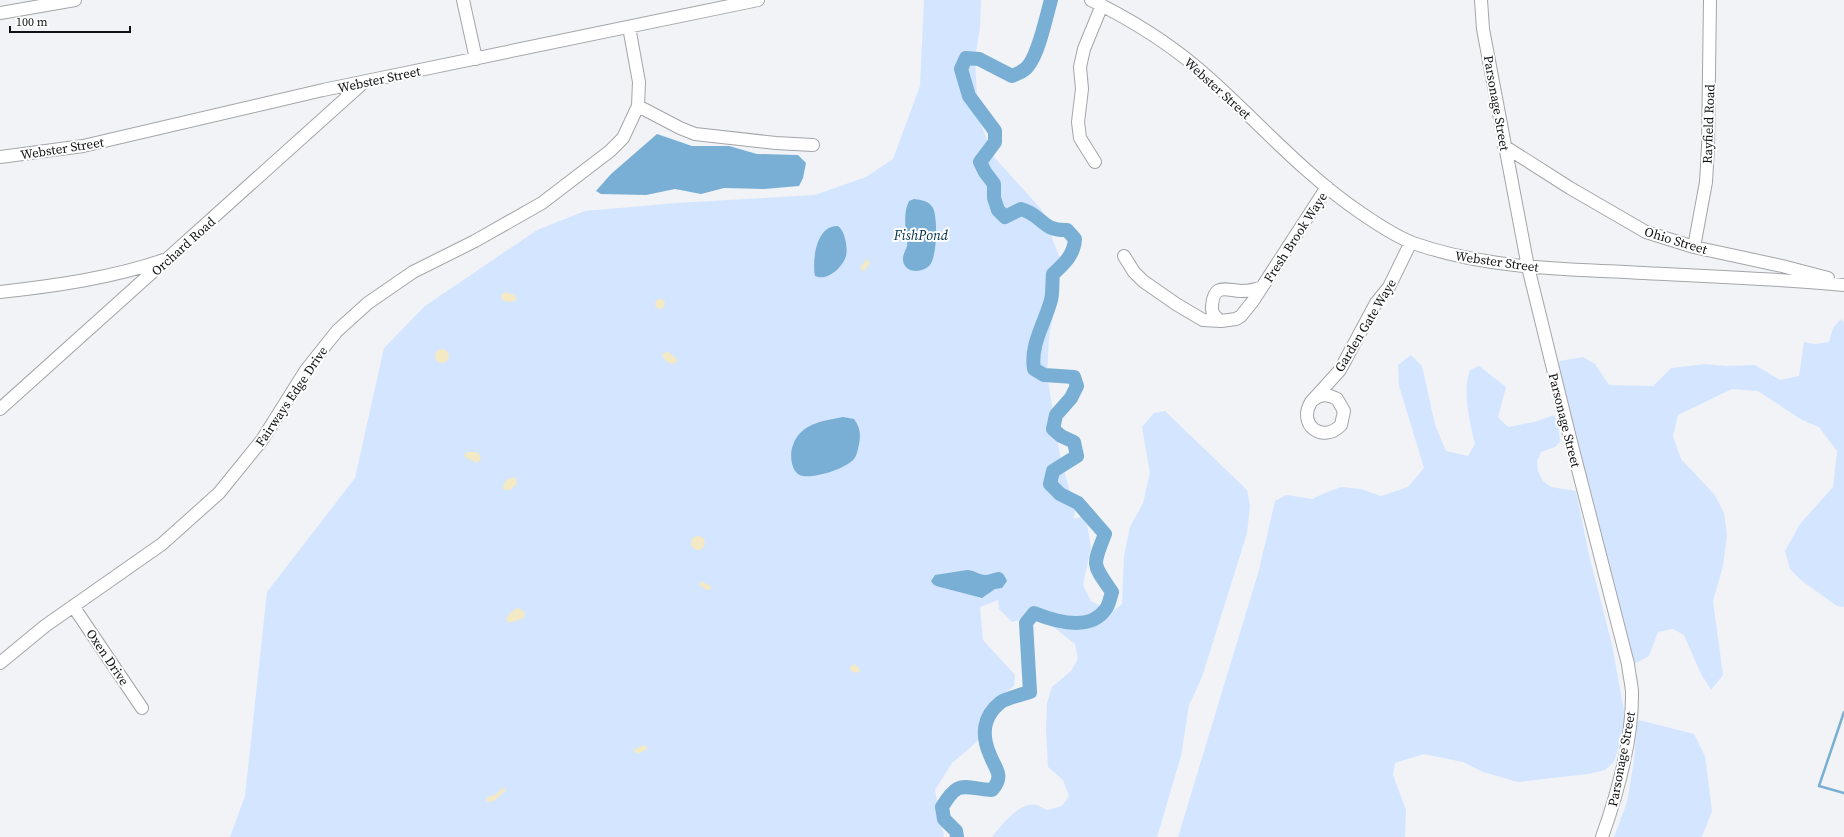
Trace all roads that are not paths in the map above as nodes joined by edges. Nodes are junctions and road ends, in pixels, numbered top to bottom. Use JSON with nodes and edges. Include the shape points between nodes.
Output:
{"nodes":[{"id":1,"x":75,"y":0,"type":"edge"},
{"id":2,"x":463,"y":0,"type":"edge"},
{"id":3,"x":758,"y":0,"type":"edge"},
{"id":4,"x":1090,"y":0,"type":"edge"},
{"id":5,"x":1481,"y":0,"type":"edge"},
{"id":6,"x":1710,"y":0,"type":"edge"},
{"id":7,"x":1102,"y":6,"type":"junction"},
{"id":8,"x":0,"y":13,"type":"edge"},
{"id":9,"x":629,"y":27,"type":"junction"},
{"id":10,"x":476,"y":59,"type":"junction"},
{"id":11,"x":365,"y":81,"type":"junction"},
{"id":12,"x":638,"y":106,"type":"junction"},
{"id":13,"x":813,"y":145,"type":"dead end"},
{"id":14,"x":1504,"y":146,"type":"junction"},
{"id":15,"x":0,"y":157,"type":"edge"},
{"id":16,"x":1095,"y":162,"type":"dead end"},
{"id":17,"x":1327,"y":187,"type":"junction"},
{"id":18,"x":1411,"y":242,"type":"junction"},
{"id":19,"x":1694,"y":247,"type":"junction"},
{"id":20,"x":1124,"y":256,"type":"dead end"},
{"id":21,"x":169,"y":258,"type":"junction"},
{"id":22,"x":1528,"y":267,"type":"junction"},
{"id":23,"x":1844,"y":284,"type":"edge"},
{"id":24,"x":1262,"y":287,"type":"junction"},
{"id":25,"x":0,"y":292,"type":"edge"},
{"id":26,"x":1221,"y":321,"type":"junction"},
{"id":27,"x":1311,"y":402,"type":"dead end"},
{"id":28,"x":0,"y":409,"type":"edge"},
{"id":29,"x":73,"y":606,"type":"junction"},
{"id":30,"x":0,"y":663,"type":"edge"},
{"id":31,"x":142,"y":708,"type":"dead end"},
{"id":32,"x":1602,"y":837,"type":"edge"}],
"edges":[{"from":1,"to":8,"type":"street"},
{"from":2,"to":10,"type":"street"},
{"from":3,"to":9,"type":"street","name":"Webster Street"},
{"from":4,"to":7,"type":"street","name":"Webster Street"},
{"from":5,"to":14,"type":"street","name":"Parsonage Street","via":[[1483,29]]},
{"from":6,"to":19,"type":"street","name":"Rayfield Road","via":[[1706,182]]},
{"from":7,"to":16,"type":"street","via":[[1084,49],[1080,68],[1080,138]]},
{"from":7,"to":17,"type":"street","name":"Webster Street","via":[[1138,24],[1181,55]]},
{"from":9,"to":10,"type":"street","name":"Webster Street"},
{"from":9,"to":12,"type":"street","name":"Fairways Edge Drive","via":[[639,82]]},
{"from":10,"to":11,"type":"street","name":"Webster Street"},
{"from":11,"to":15,"type":"street","name":"Webster Street","via":[[83,146]]},
{"from":11,"to":21,"type":"street","name":"Orchard Road"},
{"from":12,"to":13,"type":"street","via":[[694,134]]},
{"from":12,"to":29,"type":"street","name":"Fairways Edge Drive","via":[[623,138],[568,184],[542,203],[396,283],[352,317],[337,331],[306,370],[262,440],[219,493],[162,544]]},
{"from":14,"to":19,"type":"street","name":"Ohio Street","via":[[1632,225],[1660,238]]},
{"from":14,"to":22,"type":"street","name":"Parsonage Street"},
{"from":17,"to":18,"type":"street","name":"Webster Street","via":[[1360,212]]},
{"from":17,"to":24,"type":"street","name":"Fresh Brook Waye"},
{"from":18,"to":22,"type":"street","name":"Webster Street","via":[[1471,259]]},
{"from":18,"to":27,"type":"street","name":"Garden Gate Waye","via":[[1390,287],[1376,303],[1340,370]]},
{"from":19,"to":23,"type":"street","name":"Ohio Street","via":[[1782,266]]},
{"from":20,"to":26,"type":"street","name":"Fresh Brook Waye","via":[[1143,281],[1176,304],[1203,320]]},
{"from":21,"to":25,"type":"street","via":[[76,282]]},
{"from":21,"to":28,"type":"street","name":"Orchard Road"},
{"from":22,"to":23,"type":"street","name":"Webster Street"},
{"from":22,"to":32,"type":"street","name":"Parsonage Street","via":[[1570,442],[1628,664],[1632,689],[1628,736],[1611,811]]},
{"from":24,"to":26,"type":"street","name":"Fresh Brook Waye","via":[[1241,316]]},
{"from":24,"to":26,"type":"street","via":[[1246,291],[1226,288],[1216,292],[1213,295],[1211,309]]},
{"from":29,"to":30,"type":"street","name":"Fairways Edge Drive"},
{"from":29,"to":31,"type":"street","name":"Oxen Drive"}]}
